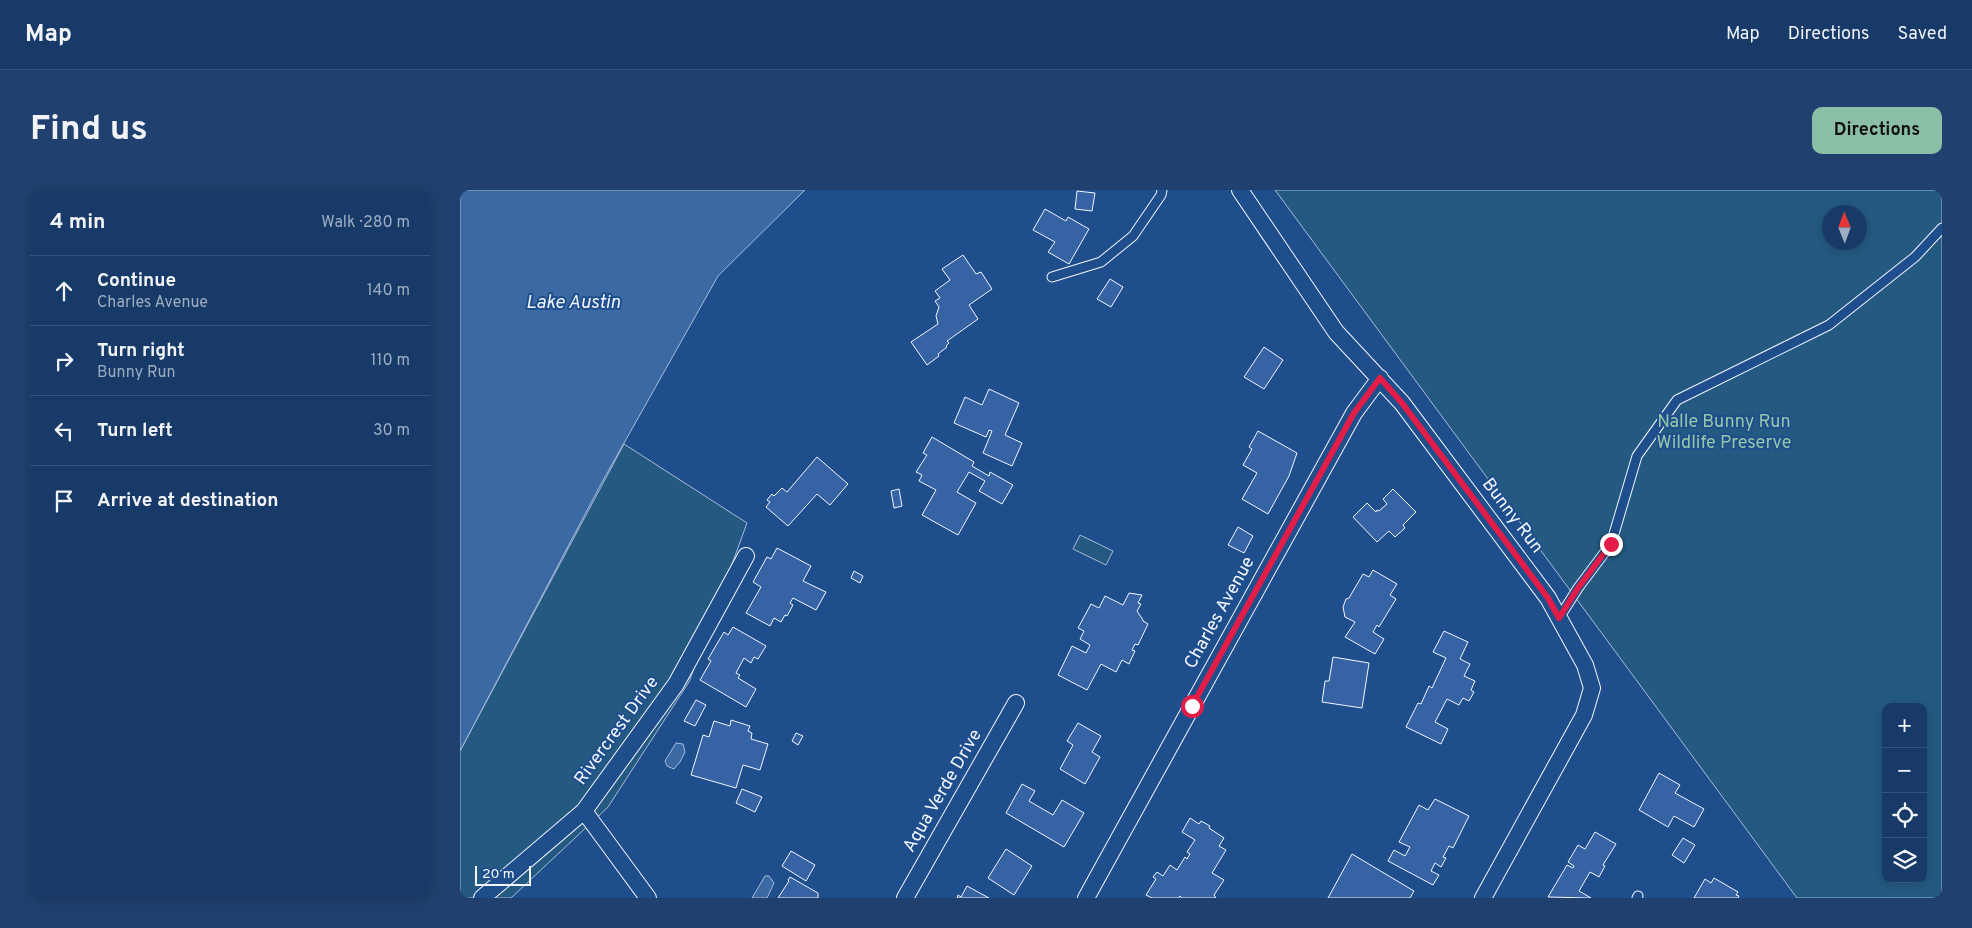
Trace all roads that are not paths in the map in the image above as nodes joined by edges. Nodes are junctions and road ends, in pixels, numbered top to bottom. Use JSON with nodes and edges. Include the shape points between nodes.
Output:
{"nodes":[{"id":1,"x":1162,"y":190,"type":"edge"},
{"id":2,"x":1240,"y":190,"type":"edge"},
{"id":3,"x":1942,"y":228,"type":"edge"},
{"id":4,"x":1052,"y":277,"type":"dead end"},
{"id":5,"x":1380,"y":378,"type":"junction"},
{"id":6,"x":746,"y":556,"type":"dead end"},
{"id":7,"x":1559,"y":618,"type":"junction"},
{"id":8,"x":1016,"y":703,"type":"dead end"},
{"id":9,"x":584,"y":811,"type":"junction"},
{"id":10,"x":482,"y":898,"type":"edge"},
{"id":11,"x":648,"y":898,"type":"edge"},
{"id":12,"x":905,"y":898,"type":"edge"},
{"id":13,"x":1086,"y":898,"type":"edge"},
{"id":14,"x":1483,"y":898,"type":"edge"}],
"edges":[{"from":1,"to":4,"type":"lane","via":[[1133,236],[1101,262]]},
{"from":2,"to":5,"type":"street","name":"Bunny Run","via":[[1336,332]]},
{"from":3,"to":7,"type":"lane","via":[[1915,257],[1829,325],[1677,400],[1637,456],[1611,544]]},
{"from":5,"to":7,"type":"street","name":"Bunny Run","via":[[1542,590]]},
{"from":5,"to":13,"type":"street","name":"Charles Avenue","via":[[1354,413]]},
{"from":6,"to":9,"type":"street","name":"Rivercrest Drive","via":[[676,684]]},
{"from":7,"to":14,"type":"street","name":"Bunny Run","via":[[1585,665],[1592,688],[1584,715]]},
{"from":8,"to":12,"type":"street","name":"Aqua Verde Drive"},
{"from":9,"to":10,"type":"street","name":"Rivercrest Drive"},
{"from":9,"to":11,"type":"street"}]}
